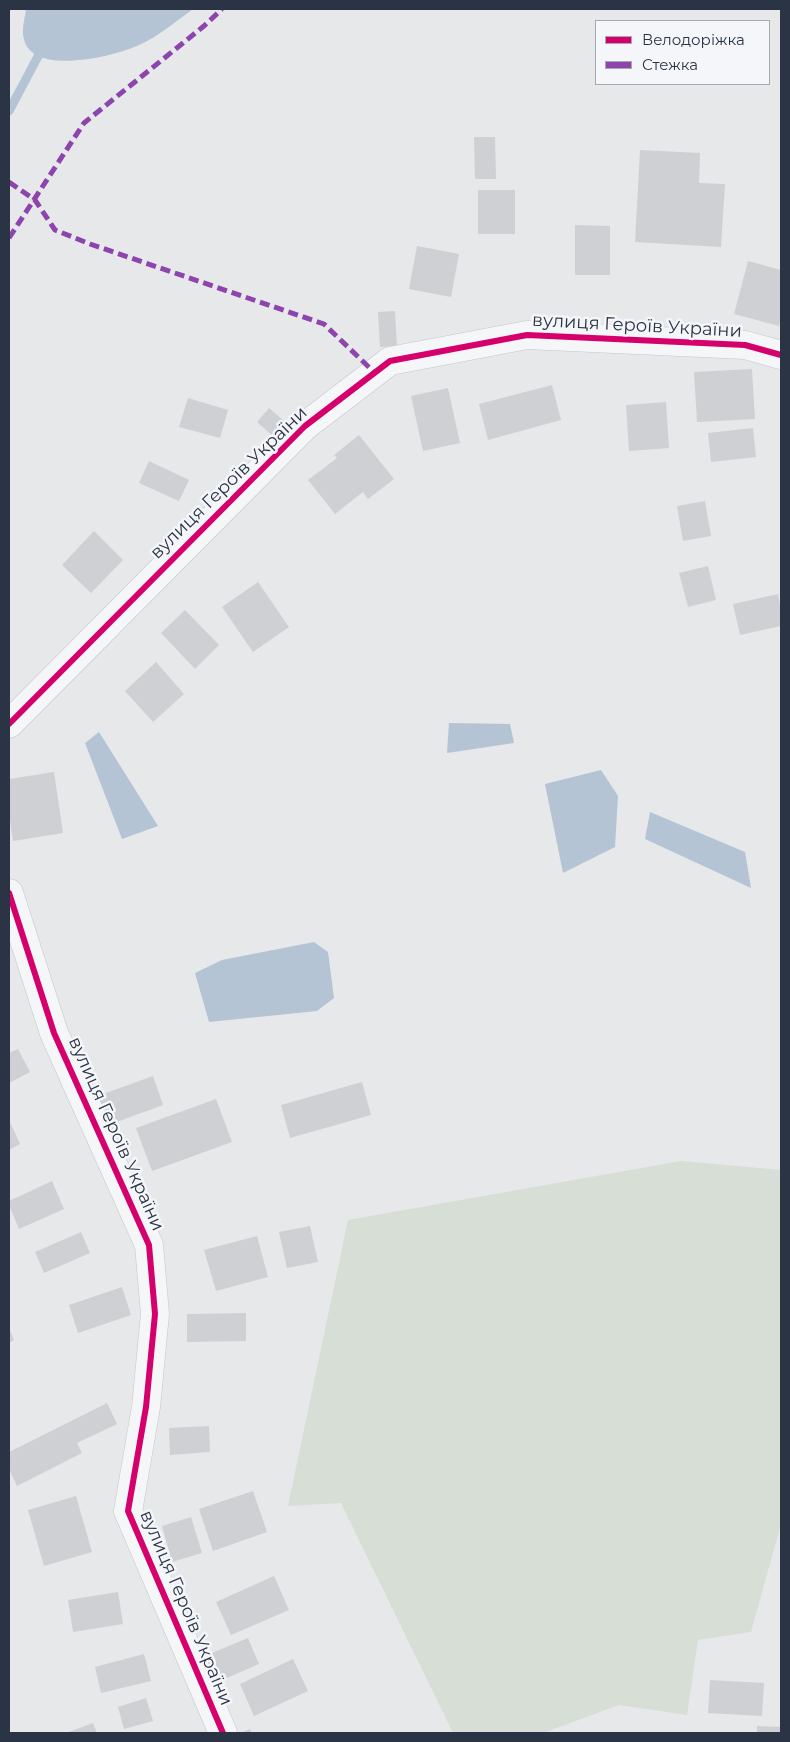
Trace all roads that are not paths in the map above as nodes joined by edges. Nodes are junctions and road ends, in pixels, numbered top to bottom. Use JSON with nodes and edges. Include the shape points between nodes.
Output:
{"nodes":[{"id":1,"x":781,"y":355,"type":"edge"},
{"id":2,"x":9,"y":724,"type":"edge"},
{"id":3,"x":9,"y":893,"type":"edge"},
{"id":4,"x":223,"y":1733,"type":"edge"}],
"edges":[{"from":1,"to":2,"type":"street","name":"вулиця Героїв України","via":[[745,345],[527,335],[390,361],[305,426]]},
{"from":3,"to":4,"type":"street","name":"вулиця Героїв України","via":[[54,1033],[148,1245],[155,1314],[146,1407],[128,1511]]}]}
